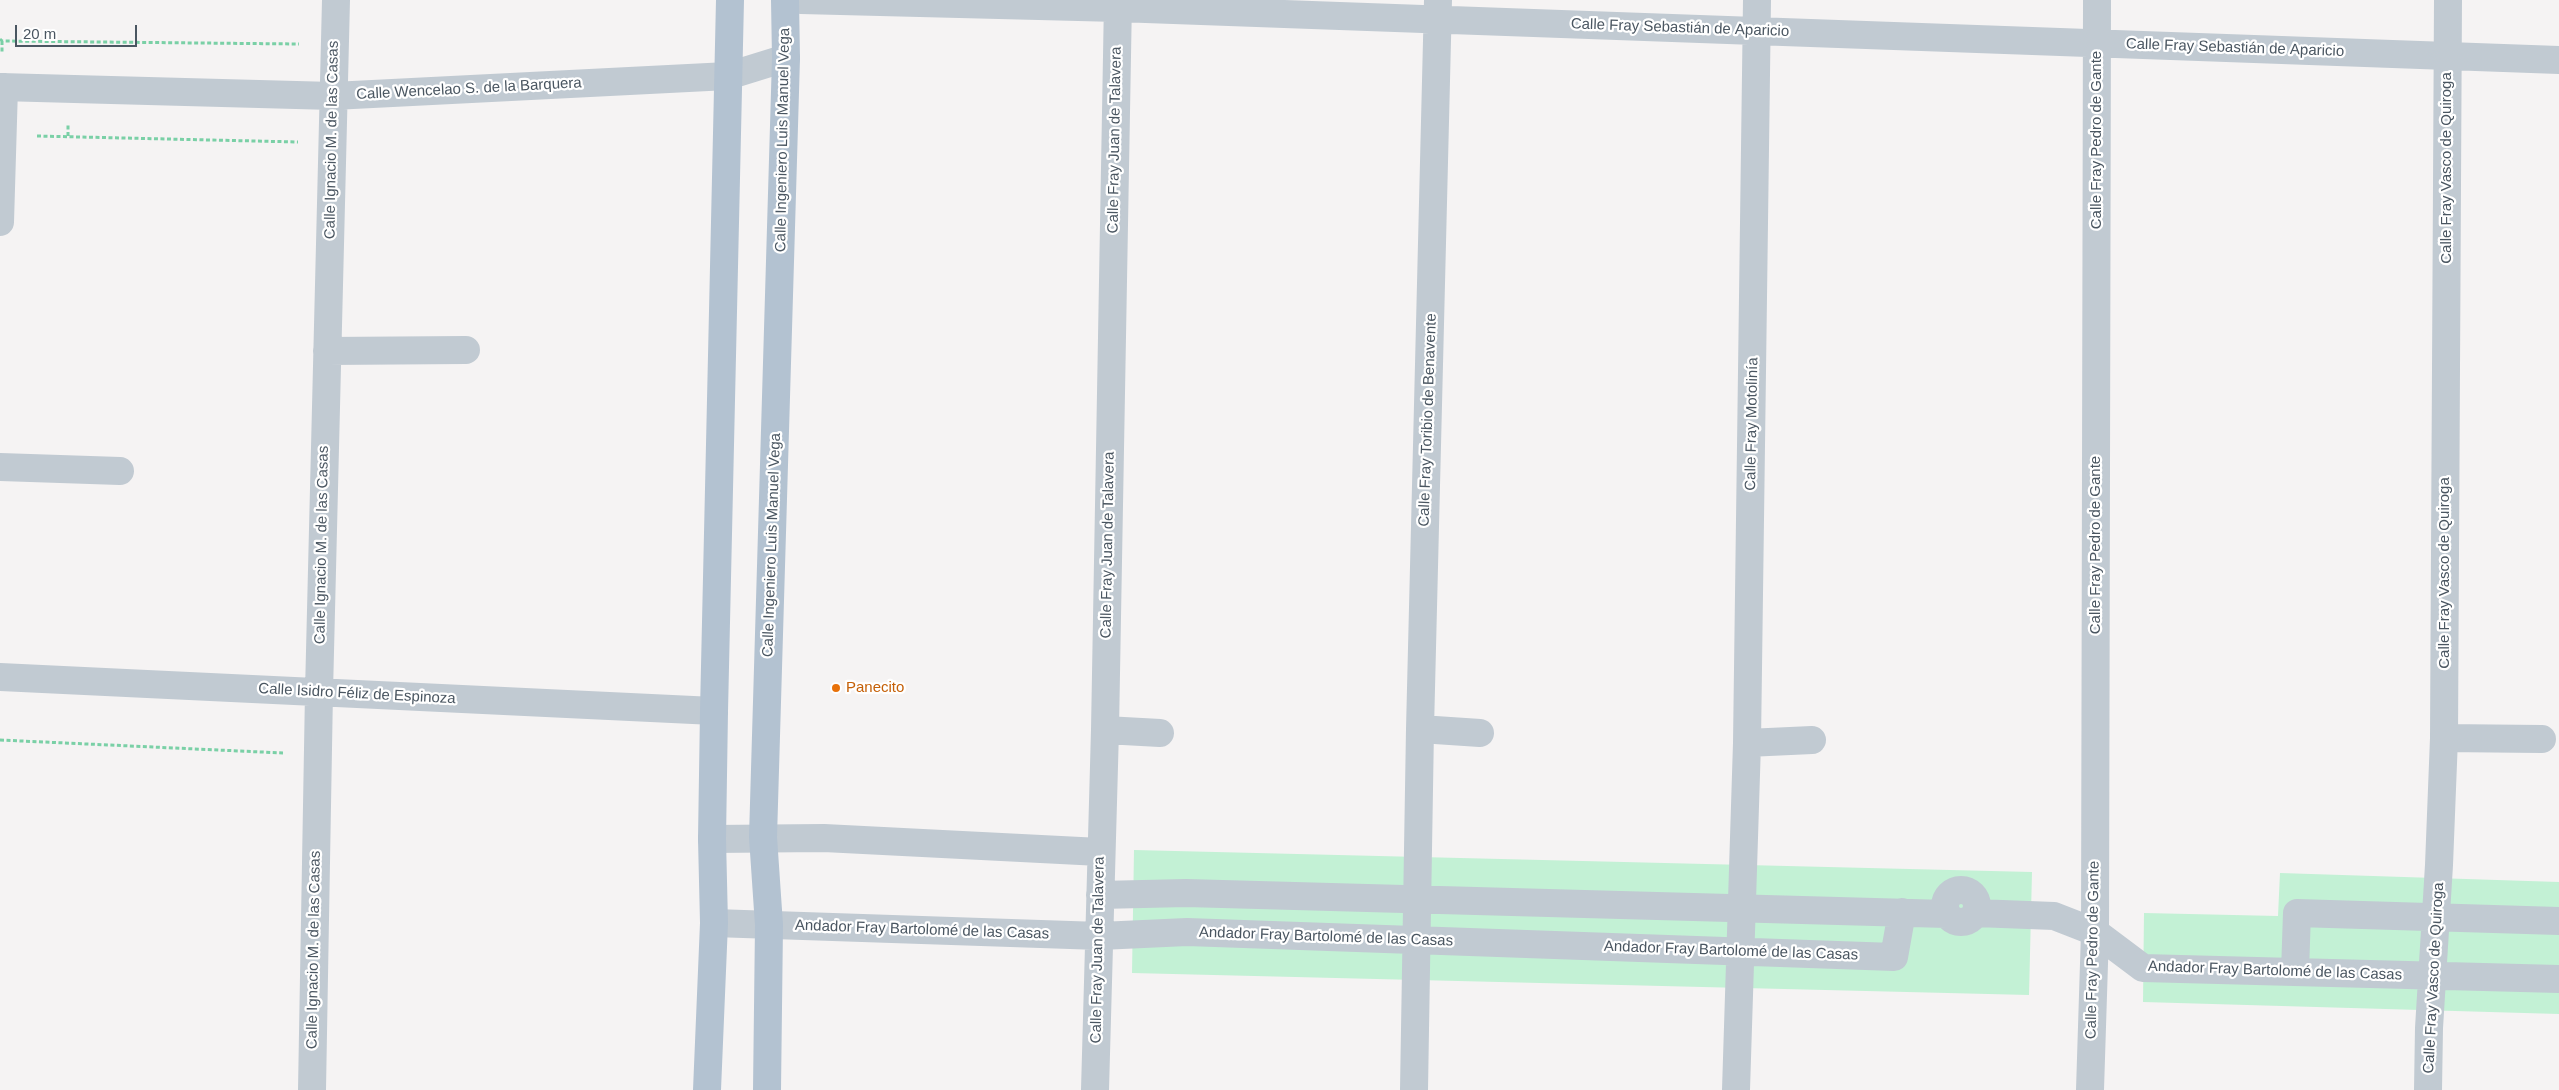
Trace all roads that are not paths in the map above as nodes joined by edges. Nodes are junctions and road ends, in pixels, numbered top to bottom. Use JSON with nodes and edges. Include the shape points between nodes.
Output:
{"nodes":[{"id":1,"x":336,"y":0,"type":"edge"},
{"id":2,"x":730,"y":0,"type":"edge"},
{"id":3,"x":784,"y":0,"type":"edge"},
{"id":4,"x":801,"y":0,"type":"edge"},
{"id":5,"x":1757,"y":0,"type":"edge"},
{"id":6,"x":2097,"y":0,"type":"edge"},
{"id":7,"x":2448,"y":0,"type":"edge"},
{"id":8,"x":1118,"y":4,"type":"edge"},
{"id":9,"x":1438,"y":10,"type":"edge"},
{"id":10,"x":1757,"y":31,"type":"junction"},
{"id":11,"x":2097,"y":43,"type":"junction"},
{"id":12,"x":2448,"y":56,"type":"junction"},
{"id":13,"x":786,"y":58,"type":"junction"},
{"id":14,"x":2559,"y":60,"type":"edge"},
{"id":15,"x":728,"y":76,"type":"junction"},
{"id":16,"x":2,"y":87,"type":"edge"},
{"id":17,"x":333,"y":96,"type":"junction"},
{"id":18,"x":0,"y":222,"type":"edge"},
{"id":19,"x":466,"y":350,"type":"dead end"},
{"id":20,"x":327,"y":351,"type":"junction"},
{"id":21,"x":0,"y":467,"type":"edge"},
{"id":22,"x":120,"y":471,"type":"dead end"},
{"id":23,"x":0,"y":677,"type":"edge"},
{"id":24,"x":318,"y":692,"type":"junction"},
{"id":25,"x":714,"y":711,"type":"junction"},
{"id":26,"x":1420,"y":729,"type":"junction"},
{"id":27,"x":1105,"y":730,"type":"junction"},
{"id":28,"x":1160,"y":733,"type":"dead end"},
{"id":29,"x":1480,"y":733,"type":"dead end"},
{"id":30,"x":2444,"y":738,"type":"junction"},
{"id":31,"x":2542,"y":739,"type":"dead end"},
{"id":32,"x":1812,"y":740,"type":"dead end"},
{"id":33,"x":1747,"y":744,"type":"junction"},
{"id":34,"x":764,"y":837,"type":"junction"},
{"id":35,"x":712,"y":839,"type":"junction"},
{"id":36,"x":1100,"y":852,"type":"junction"},
{"id":37,"x":1100,"y":896,"type":"junction"},
{"id":38,"x":1416,"y":899,"type":"junction"},
{"id":39,"x":1743,"y":908,"type":"junction"},
{"id":40,"x":1902,"y":912,"type":"junction"},
{"id":41,"x":2436,"y":918,"type":"junction"},
{"id":42,"x":2559,"y":921,"type":"edge"},
{"id":43,"x":714,"y":923,"type":"junction"},
{"id":44,"x":769,"y":925,"type":"junction"},
{"id":45,"x":2095,"y":932,"type":"junction"},
{"id":46,"x":1100,"y":936,"type":"junction"},
{"id":47,"x":1415,"y":940,"type":"junction"},
{"id":48,"x":1741,"y":951,"type":"junction"},
{"id":49,"x":2295,"y":972,"type":"junction"},
{"id":50,"x":2432,"y":976,"type":"junction"},
{"id":51,"x":2559,"y":979,"type":"edge"},
{"id":52,"x":312,"y":1090,"type":"edge"},
{"id":53,"x":707,"y":1090,"type":"edge"},
{"id":54,"x":766,"y":1090,"type":"edge"},
{"id":55,"x":1096,"y":1090,"type":"edge"},
{"id":56,"x":1414,"y":1090,"type":"edge"},
{"id":57,"x":1736,"y":1090,"type":"edge"},
{"id":58,"x":2090,"y":1090,"type":"edge"},
{"id":59,"x":2428,"y":1090,"type":"edge"}],
"edges":[{"from":1,"to":17,"type":"street","name":"Calle Ignacio M. de las Casas"},
{"from":2,"to":15,"type":"main road"},
{"from":3,"to":13,"type":"main road","name":"Calle Ingeniero Luis Manuel Vega"},
{"from":4,"to":8,"type":"street","name":"Calle Fray Sebastián de Aparicio"},
{"from":5,"to":10,"type":"street","name":"Calle Fray Motolinía"},
{"from":6,"to":11,"type":"street","name":"Calle Fray Pedro de Gante"},
{"from":7,"to":12,"type":"street","name":"Calle Fray Vasco de Quiroga"},
{"from":8,"to":9,"type":"street","name":"Calle Fray Sebastián de Aparicio"},
{"from":8,"to":27,"type":"street","name":"Calle Fray Juan de Talavera"},
{"from":9,"to":10,"type":"street","name":"Calle Fray Sebastián de Aparicio"},
{"from":9,"to":26,"type":"street","name":"Calle Fray Toribio de Benavente"},
{"from":10,"to":11,"type":"street","name":"Calle Fray Sebastián de Aparicio"},
{"from":10,"to":33,"type":"street","name":"Calle Fray Motolinía"},
{"from":11,"to":12,"type":"street","name":"Calle Fray Sebastián de Aparicio"},
{"from":11,"to":45,"type":"street","name":"Calle Fray Pedro de Gante"},
{"from":12,"to":14,"type":"street","name":"Calle Fray Sebastián de Aparicio"},
{"from":12,"to":30,"type":"street","name":"Calle Fray Vasco de Quiroga"},
{"from":13,"to":15,"type":"street","name":"Calle Wencelao S. de la Barquera"},
{"from":13,"to":34,"type":"main road","name":"Calle Ingeniero Luis Manuel Vega"},
{"from":15,"to":17,"type":"street","name":"Calle Wencelao S. de la Barquera"},
{"from":15,"to":25,"type":"main road"},
{"from":16,"to":17,"type":"street","name":"Calle Wencelao S. de la Barquera"},
{"from":16,"to":18,"type":"street"},
{"from":17,"to":20,"type":"street","name":"Calle Ignacio M. de las Casas"},
{"from":19,"to":20,"type":"street"},
{"from":20,"to":24,"type":"street","name":"Calle Ignacio M. de las Casas"},
{"from":21,"to":22,"type":"street"},
{"from":23,"to":24,"type":"street","name":"Calle Isidro Féliz de Espinoza"},
{"from":24,"to":25,"type":"street","name":"Calle Isidro Féliz de Espinoza"},
{"from":24,"to":52,"type":"street","name":"Calle Ignacio M. de las Casas"},
{"from":25,"to":35,"type":"main road"},
{"from":26,"to":29,"type":"street"},
{"from":26,"to":38,"type":"street","name":"Calle Fray Toribio de Benavente"},
{"from":27,"to":28,"type":"street"},
{"from":27,"to":36,"type":"street","name":"Calle Fray Juan de Talavera"},
{"from":30,"to":31,"type":"street"},
{"from":30,"to":41,"type":"street","name":"Calle Fray Vasco de Quiroga"},
{"from":32,"to":33,"type":"street"},
{"from":33,"to":39,"type":"street","name":"Calle Fray Motolinía"},
{"from":34,"to":35,"type":"street"},
{"from":34,"to":36,"type":"street"},
{"from":34,"to":44,"type":"main road","name":"Calle Ingeniero Luis Manuel Vega"},
{"from":35,"to":43,"type":"main road"},
{"from":36,"to":37,"type":"street","name":"Calle Fray Juan de Talavera"},
{"from":37,"to":38,"type":"street","name":"Andador Fray Bartolomé de las Casas","via":[[1163,893]]},
{"from":37,"to":46,"type":"street","name":"Calle Fray Juan de Talavera"},
{"from":38,"to":39,"type":"street","name":"Andador Fray Bartolomé de las Casas"},
{"from":38,"to":47,"type":"street","name":"Calle Fray Toribio de Benavente"},
{"from":39,"to":40,"type":"street","name":"Andador Fray Bartolomé de las Casas"},
{"from":39,"to":48,"type":"street","name":"Calle Fray Motolinía"},
{"from":40,"to":45,"type":"street","name":"Andador Fray Bartolomé de las Casas","via":[[1947,914],[1948,898],[1961,890],[1974,898],[1976,913],[2054,916]]},
{"from":40,"to":48,"type":"street","name":"Andador Fray Bartolomé de las Casas","via":[[1894,957]]},
{"from":41,"to":42,"type":"street"},
{"from":41,"to":49,"type":"street","via":[[2297,913]]},
{"from":41,"to":50,"type":"street","name":"Calle Fray Vasco de Quiroga"},
{"from":43,"to":44,"type":"street","name":"Andador Fray Bartolomé de las Casas"},
{"from":43,"to":53,"type":"main road"},
{"from":44,"to":46,"type":"street","name":"Andador Fray Bartolomé de las Casas"},
{"from":44,"to":54,"type":"main road","name":"Calle Ingeniero Luis Manuel Vega"},
{"from":45,"to":49,"type":"street","name":"Andador Fray Bartolomé de las Casas","via":[[2143,968]]},
{"from":45,"to":58,"type":"street","name":"Calle Fray Pedro de Gante"},
{"from":46,"to":47,"type":"street","name":"Andador Fray Bartolomé de las Casas","via":[[1187,932]]},
{"from":46,"to":55,"type":"street","name":"Calle Fray Juan de Talavera"},
{"from":47,"to":48,"type":"street","name":"Andador Fray Bartolomé de las Casas"},
{"from":47,"to":56,"type":"street","name":"Calle Fray Toribio de Benavente"},
{"from":48,"to":57,"type":"street","name":"Calle Fray Motolinía"},
{"from":49,"to":50,"type":"street","name":"Andador Fray Bartolomé de las Casas"},
{"from":50,"to":51,"type":"street","name":"Andador Fray Bartolomé de las Casas"},
{"from":50,"to":59,"type":"street","name":"Calle Fray Vasco de Quiroga"}]}
